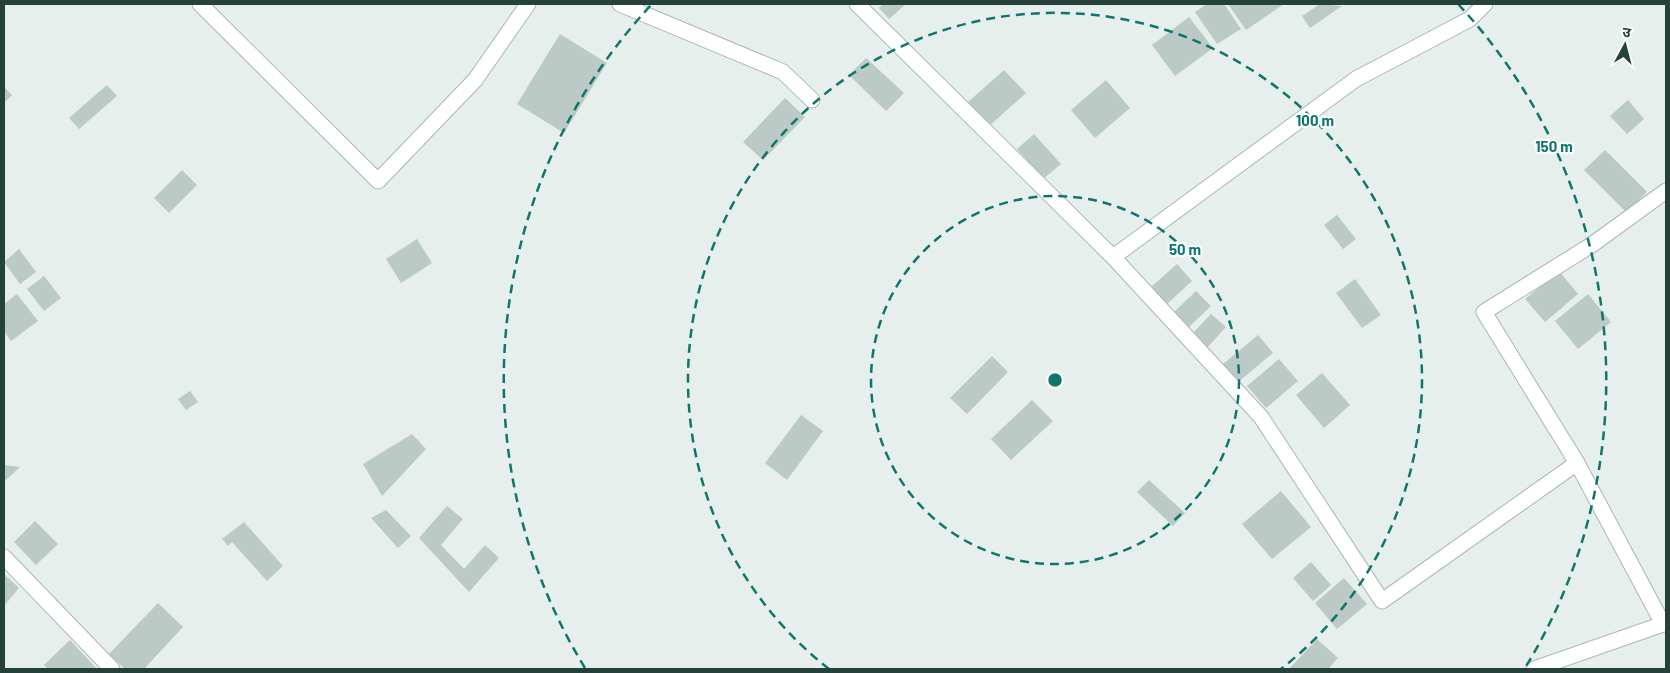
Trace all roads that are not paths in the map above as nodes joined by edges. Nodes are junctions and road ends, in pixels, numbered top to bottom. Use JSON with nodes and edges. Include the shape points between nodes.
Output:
{"nodes":[{"id":1,"x":200,"y":4,"type":"edge"},
{"id":2,"x":528,"y":4,"type":"edge"},
{"id":3,"x":620,"y":4,"type":"edge"},
{"id":4,"x":1485,"y":4,"type":"edge"},
{"id":5,"x":860,"y":5,"type":"edge"},
{"id":6,"x":812,"y":100,"type":"dead end"},
{"id":7,"x":1666,"y":191,"type":"edge"},
{"id":8,"x":1113,"y":257,"type":"junction"},
{"id":9,"x":1577,"y":463,"type":"junction"},
{"id":10,"x":4,"y":557,"type":"edge"},
{"id":11,"x":1664,"y":624,"type":"edge"},
{"id":12,"x":112,"y":669,"type":"edge"},
{"id":13,"x":1534,"y":669,"type":"edge"}],
"edges":[{"from":1,"to":2,"type":"street","via":[[378,181],[475,80]]},
{"from":3,"to":6,"type":"street","via":[[783,72]]},
{"from":4,"to":8,"type":"street","via":[[1470,19],[1356,79]]},
{"from":5,"to":8,"type":"street"},
{"from":7,"to":9,"type":"street","via":[[1592,244],[1484,312]]},
{"from":8,"to":9,"type":"street","via":[[1260,417],[1382,601]]},
{"from":9,"to":11,"type":"street"},
{"from":10,"to":12,"type":"street"},
{"from":11,"to":13,"type":"street"}]}
